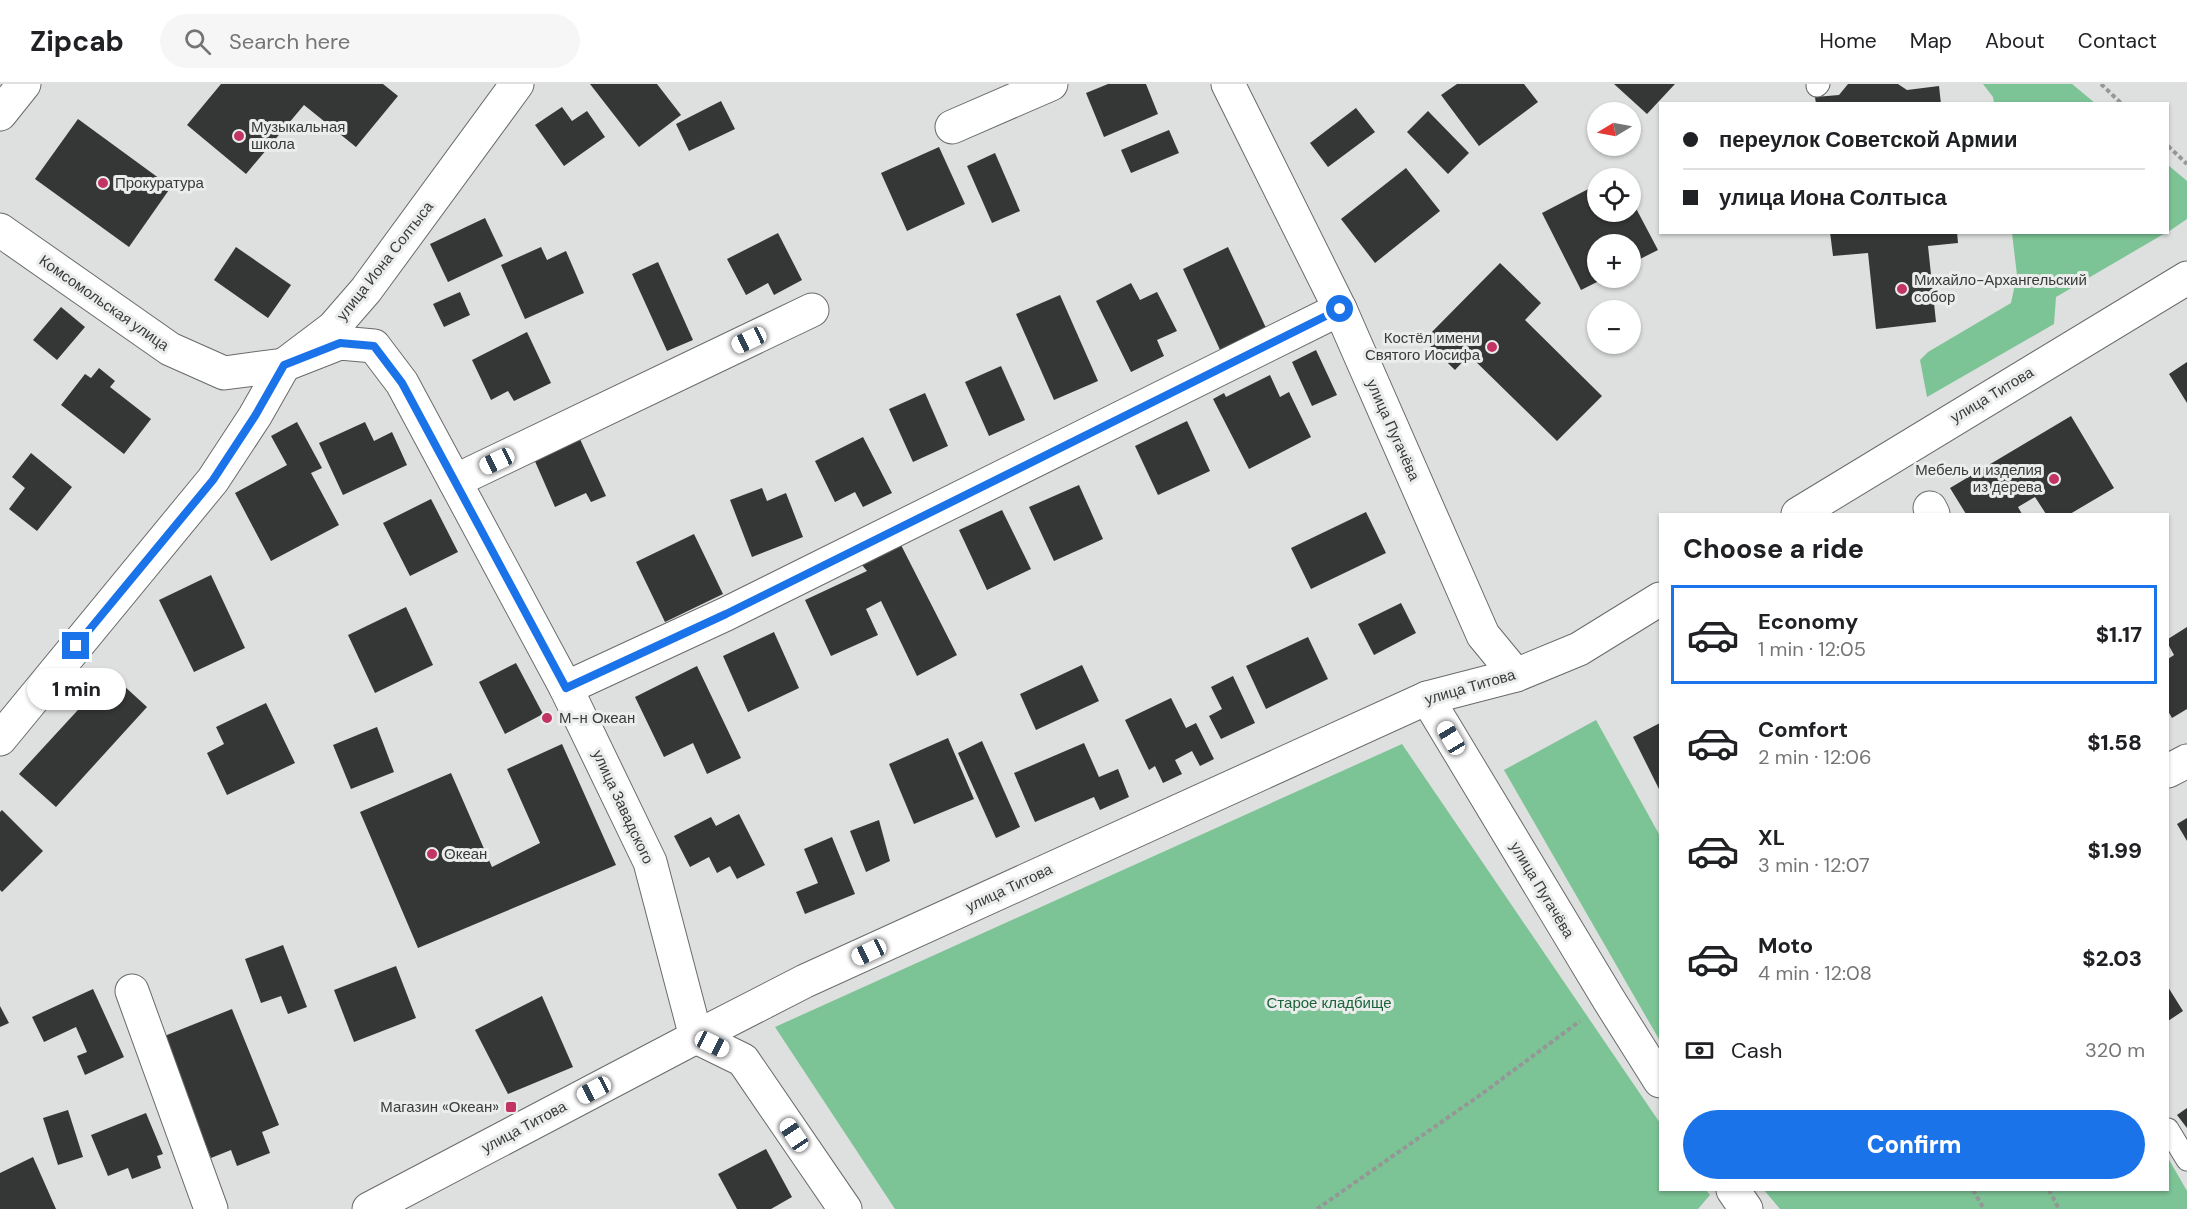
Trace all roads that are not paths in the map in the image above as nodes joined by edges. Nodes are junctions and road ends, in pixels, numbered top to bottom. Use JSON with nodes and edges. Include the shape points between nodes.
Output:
{"nodes":[{"id":1,"x":24,"y":84,"type":"edge"},
{"id":2,"x":517,"y":84,"type":"edge"},
{"id":3,"x":1051,"y":84,"type":"edge"},
{"id":4,"x":1228,"y":84,"type":"edge"},
{"id":5,"x":0,"y":114,"type":"edge"},
{"id":6,"x":952,"y":128,"type":"dead end"},
{"id":7,"x":0,"y":230,"type":"edge"},
{"id":8,"x":2187,"y":278,"type":"edge"},
{"id":9,"x":366,"y":290,"type":"junction"},
{"id":10,"x":1340,"y":309,"type":"junction"},
{"id":11,"x":813,"y":310,"type":"dead end"},
{"id":12,"x":374,"y":346,"type":"junction"},
{"id":13,"x":284,"y":365,"type":"junction"},
{"id":14,"x":455,"y":481,"type":"junction"},
{"id":15,"x":1800,"y":513,"type":"edge"},
{"id":16,"x":1659,"y":600,"type":"edge"},
{"id":17,"x":1516,"y":675,"type":"junction"},
{"id":18,"x":566,"y":688,"type":"junction"},
{"id":19,"x":1426,"y":698,"type":"junction"},
{"id":20,"x":0,"y":739,"type":"edge"},
{"id":21,"x":2187,"y":761,"type":"edge"},
{"id":22,"x":2169,"y":770,"type":"edge"},
{"id":23,"x":132,"y":991,"type":"dead end"},
{"id":24,"x":696,"y":1036,"type":"junction"},
{"id":25,"x":1659,"y":1079,"type":"edge"},
{"id":26,"x":2169,"y":1131,"type":"edge"},
{"id":27,"x":2187,"y":1160,"type":"edge"},
{"id":28,"x":1734,"y":1191,"type":"edge"},
{"id":29,"x":211,"y":1209,"type":"edge"},
{"id":30,"x":369,"y":1209,"type":"edge"},
{"id":31,"x":845,"y":1209,"type":"edge"},
{"id":32,"x":1746,"y":1209,"type":"edge"}],
"edges":[{"from":1,"to":5,"type":"street"},
{"from":2,"to":9,"type":"street","name":"улица Иона Солтыса"},
{"from":3,"to":6,"type":"street"},
{"from":4,"to":10,"type":"street","name":"улица Пугачёва"},
{"from":7,"to":13,"type":"street","name":"Комсомольская улица","via":[[170,350],[224,373]]},
{"from":8,"to":15,"type":"street","name":"улица Титова"},
{"from":9,"to":12,"type":"street"},
{"from":9,"to":13,"type":"street","name":"улица Иона Солтыса","via":[[333,328]]},
{"from":10,"to":17,"type":"street","name":"улица Пугачёва","via":[[1483,635]]},
{"from":10,"to":18,"type":"street","via":[[726,614]]},
{"from":11,"to":14,"type":"street"},
{"from":12,"to":13,"type":"street","via":[[340,343]]},
{"from":12,"to":14,"type":"street","name":"улица Завадского","via":[[402,383]]},
{"from":13,"to":20,"type":"street","name":"улица Иона Солтыса","via":[[213,480]]},
{"from":14,"to":18,"type":"street","name":"улица Завадского"},
{"from":16,"to":17,"type":"street","name":"улица Титова","via":[[1580,649]]},
{"from":17,"to":19,"type":"street","name":"улица Титова"},
{"from":18,"to":24,"type":"street","name":"улица Завадского","via":[[650,862]]},
{"from":19,"to":24,"type":"street","name":"улица Титова","via":[[816,976]]},
{"from":19,"to":25,"type":"street","name":"улица Пугачёва"},
{"from":21,"to":22,"type":"street"},
{"from":23,"to":29,"type":"street"},
{"from":24,"to":30,"type":"street","name":"улица Титова"},
{"from":24,"to":31,"type":"street","via":[[743,1060]]},
{"from":26,"to":27,"type":"lane"},
{"from":28,"to":32,"type":"street"}]}
